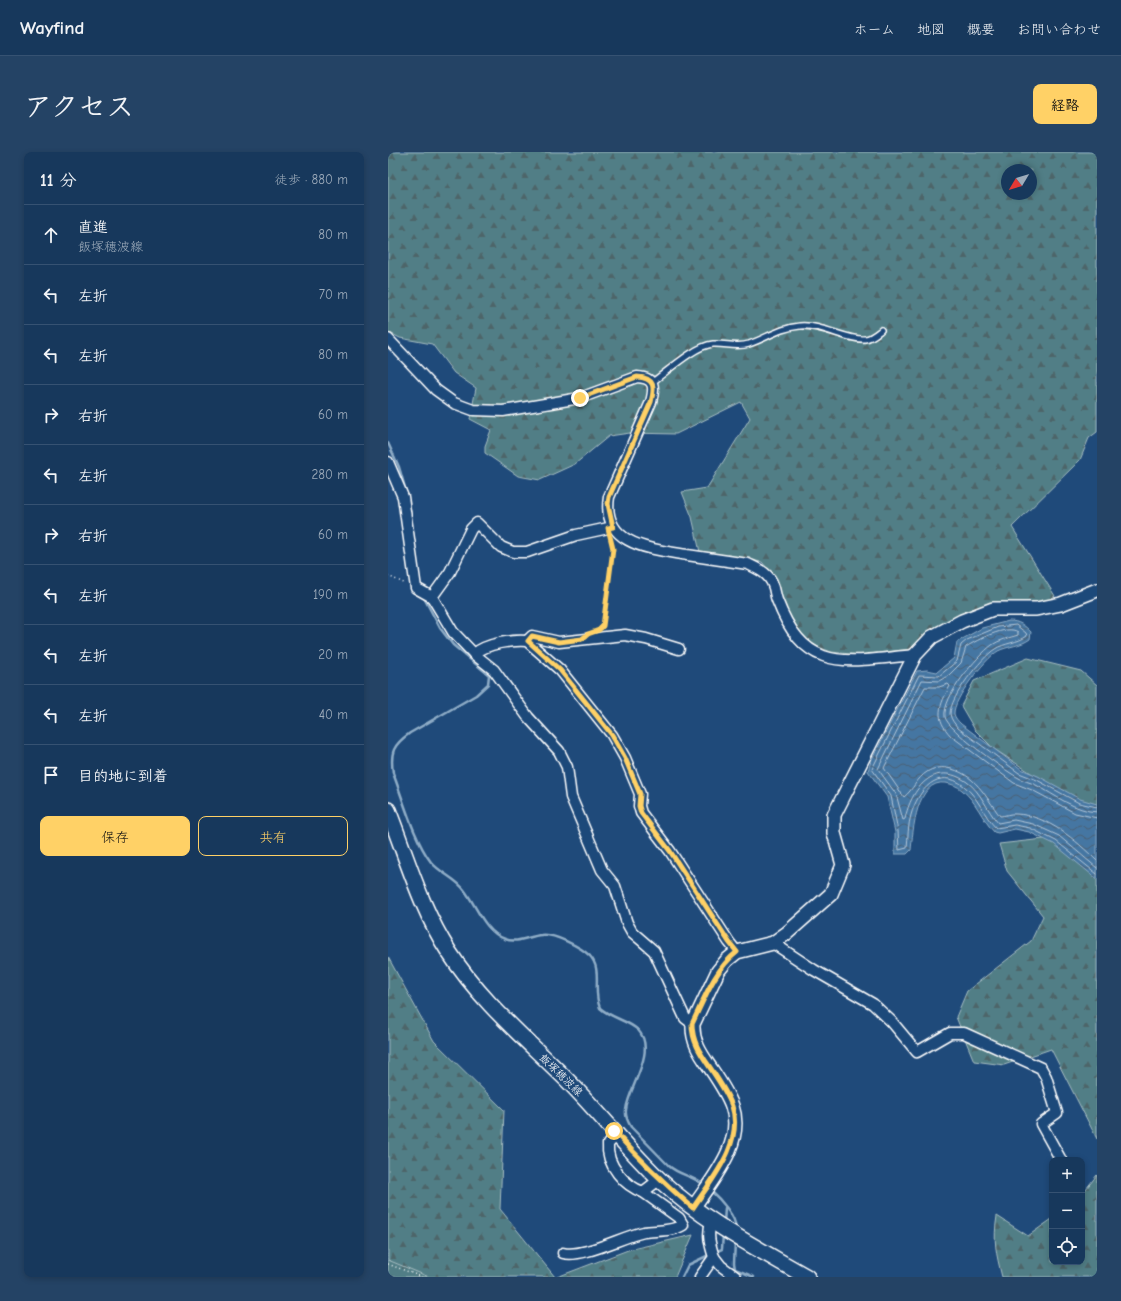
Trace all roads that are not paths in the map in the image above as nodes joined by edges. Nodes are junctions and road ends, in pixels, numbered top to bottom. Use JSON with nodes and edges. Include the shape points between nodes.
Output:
{"nodes":[{"id":1,"x":881,"y":330,"type":"dead end"},
{"id":2,"x":388,"y":339,"type":"edge"},
{"id":3,"x":651,"y":383,"type":"junction"},
{"id":4,"x":388,"y":462,"type":"edge"},
{"id":5,"x":611,"y":528,"type":"junction"},
{"id":6,"x":1097,"y":590,"type":"edge"},
{"id":7,"x":430,"y":597,"type":"junction"},
{"id":8,"x":528,"y":641,"type":"junction"},
{"id":9,"x":679,"y":649,"type":"dead end"},
{"id":10,"x":474,"y":654,"type":"junction"},
{"id":11,"x":915,"y":654,"type":"junction"},
{"id":12,"x":388,"y":810,"type":"edge"},
{"id":13,"x":773,"y":943,"type":"junction"},
{"id":14,"x":737,"y":952,"type":"junction"},
{"id":15,"x":692,"y":1024,"type":"junction"},
{"id":16,"x":618,"y":1134,"type":"junction"},
{"id":17,"x":1059,"y":1157,"type":"edge"},
{"id":18,"x":660,"y":1179,"type":"junction"},
{"id":19,"x":643,"y":1192,"type":"junction"},
{"id":20,"x":693,"y":1208,"type":"junction"},
{"id":21,"x":711,"y":1222,"type":"junction"},
{"id":22,"x":563,"y":1253,"type":"dead end"},
{"id":23,"x":714,"y":1257,"type":"junction"},
{"id":24,"x":700,"y":1277,"type":"edge"},
{"id":25,"x":736,"y":1277,"type":"edge"},
{"id":26,"x":807,"y":1277,"type":"edge"}],
"edges":[{"from":1,"to":3,"type":"lane","via":[[873,337],[864,339],[819,327],[802,326],[782,329],[749,344],[713,344],[702,347]]},
{"from":2,"to":3,"type":"street","via":[[436,390],[454,403],[473,410],[503,411],[580,398],[637,377],[645,378]]},
{"from":3,"to":5,"type":"street","via":[[654,390],[651,402],[609,497]]},
{"from":4,"to":7,"type":"street","via":[[403,497],[417,589]]},
{"from":5,"to":7,"type":"street","via":[[576,534],[527,552],[513,552],[501,547],[478,523],[470,529],[450,572]]},
{"from":5,"to":11,"type":"street","via":[[643,548],[748,564],[763,571],[773,584],[776,598],[791,630],[804,646],[814,652],[830,658],[852,661]]},
{"from":6,"to":11,"type":"street","via":[[1061,604],[1036,610],[993,609],[962,621],[932,637]]},
{"from":7,"to":10,"type":"street","via":[[453,632]]},
{"from":8,"to":9,"type":"street","via":[[532,636],[559,642],[625,635]]},
{"from":8,"to":10,"type":"street","via":[[504,642]]},
{"from":8,"to":14,"type":"street","via":[[560,670],[612,735],[640,794],[641,813],[670,851]]},
{"from":10,"to":15,"type":"street","via":[[494,670],[528,717],[559,751],[567,767],[572,797],[602,870],[616,886],[627,923],[632,932],[654,951],[684,1018]]},
{"from":11,"to":13,"type":"street","via":[[834,815],[834,833],[843,865],[839,878],[831,894]]},
{"from":12,"to":16,"type":"main road","name":"飯塚穂波線","via":[[428,914],[462,972],[504,1020],[589,1101]]},
{"from":13,"to":14,"type":"street"},
{"from":13,"to":17,"type":"street","via":[[873,1004],[917,1052],[950,1033],[964,1033],[1041,1068],[1046,1076],[1057,1113],[1041,1124]]},
{"from":14,"to":15,"type":"street","via":[[718,972]]},
{"from":15,"to":20,"type":"street","via":[[692,1034],[697,1048],[732,1106],[734,1129],[730,1149]]},
{"from":16,"to":18,"type":"main road","name":"飯塚穂波線"},
{"from":16,"to":19,"type":"street","via":[[608,1144],[607,1150],[616,1171],[625,1182]]},
{"from":18,"to":19,"type":"street"},
{"from":18,"to":20,"type":"main road","name":"飯塚穂波線"},
{"from":19,"to":22,"type":"street","via":[[679,1218],[683,1225],[677,1229],[644,1232],[571,1255]]},
{"from":20,"to":21,"type":"main road","name":"飯塚穂波線"},
{"from":21,"to":23,"type":"street","via":[[709,1241]]},
{"from":21,"to":26,"type":"main road","name":"飯塚穂波線"},
{"from":23,"to":24,"type":"street"},
{"from":23,"to":25,"type":"street"}]}
